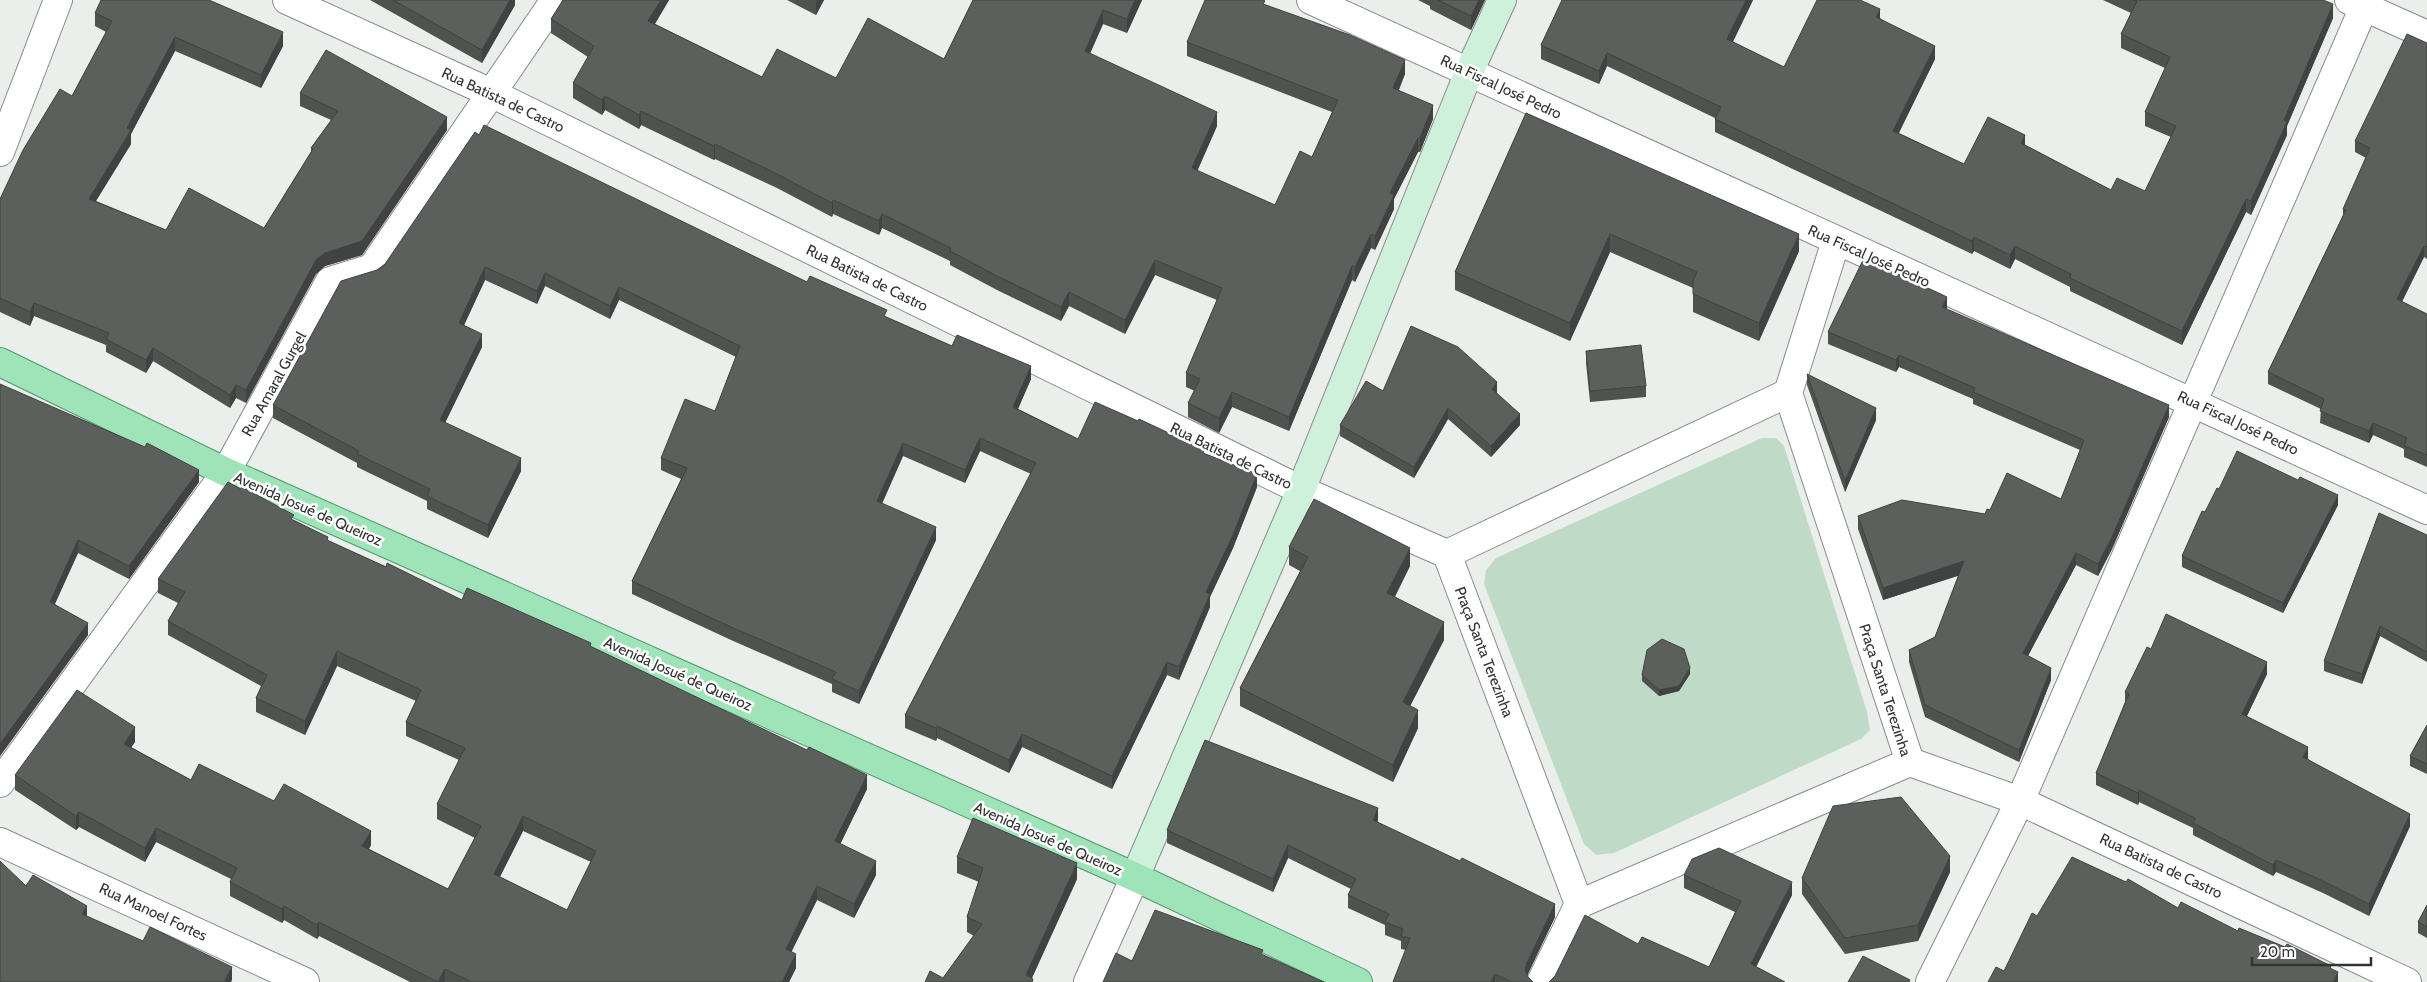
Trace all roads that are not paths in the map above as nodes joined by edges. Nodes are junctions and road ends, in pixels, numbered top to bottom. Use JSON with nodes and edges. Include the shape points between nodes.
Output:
{"nodes":[{"id":1,"x":58,"y":0,"type":"edge"},
{"id":2,"x":287,"y":0,"type":"edge"},
{"id":3,"x":555,"y":0,"type":"edge"},
{"id":4,"x":1311,"y":0,"type":"edge"},
{"id":5,"x":1502,"y":0,"type":"edge"},
{"id":6,"x":2360,"y":2,"type":"edge"},
{"id":7,"x":2427,"y":35,"type":"edge"},
{"id":8,"x":1469,"y":72,"type":"junction"},
{"id":9,"x":491,"y":94,"type":"junction"},
{"id":10,"x":0,"y":152,"type":"edge"},
{"id":11,"x":1836,"y":241,"type":"junction"},
{"id":12,"x":0,"y":362,"type":"edge"},
{"id":13,"x":1788,"y":393,"type":"junction"},
{"id":14,"x":2193,"y":402,"type":"junction"},
{"id":15,"x":226,"y":472,"type":"junction"},
{"id":16,"x":1301,"y":490,"type":"junction"},
{"id":17,"x":2427,"y":510,"type":"edge"},
{"id":18,"x":1447,"y":554,"type":"junction"},
{"id":19,"x":1910,"y":762,"type":"junction"},
{"id":20,"x":0,"y":784,"type":"edge"},
{"id":21,"x":2020,"y":801,"type":"junction"},
{"id":22,"x":0,"y":842,"type":"edge"},
{"id":23,"x":1135,"y":877,"type":"junction"},
{"id":24,"x":1579,"y":904,"type":"junction"},
{"id":25,"x":305,"y":982,"type":"edge"},
{"id":26,"x":1088,"y":982,"type":"edge"},
{"id":27,"x":1358,"y":982,"type":"edge"},
{"id":28,"x":1541,"y":982,"type":"edge"},
{"id":29,"x":1930,"y":982,"type":"edge"},
{"id":30,"x":2407,"y":982,"type":"edge"}],
"edges":[{"from":1,"to":10,"type":"street"},
{"from":2,"to":9,"type":"street","name":"Rua Batista de Castro"},
{"from":3,"to":9,"type":"street","name":"Rua Amaral Gurgel"},
{"from":4,"to":8,"type":"street","name":"Rua Fiscal José Pedro"},
{"from":5,"to":8,"type":"main road"},
{"from":6,"to":7,"type":"street"},
{"from":6,"to":14,"type":"street"},
{"from":8,"to":11,"type":"street","name":"Rua Fiscal José Pedro"},
{"from":8,"to":16,"type":"main road"},
{"from":9,"to":15,"type":"street","name":"Rua Amaral Gurgel","via":[[372,268],[330,281]]},
{"from":9,"to":16,"type":"street","name":"Rua Batista de Castro"},
{"from":11,"to":13,"type":"street"},
{"from":11,"to":14,"type":"street","name":"Rua Fiscal José Pedro"},
{"from":12,"to":15,"type":"main road","name":"Avenida Josué de Queiroz"},
{"from":13,"to":18,"type":"street"},
{"from":13,"to":19,"type":"street","name":"Praça Santa Terezinha"},
{"from":14,"to":17,"type":"street","name":"Rua Fiscal José Pedro"},
{"from":14,"to":21,"type":"street"},
{"from":15,"to":20,"type":"street","name":"Rua Amaral Gurgel"},
{"from":15,"to":23,"type":"main road","name":"Avenida Josué de Queiroz"},
{"from":16,"to":18,"type":"street","name":"Rua Batista de Castro"},
{"from":16,"to":23,"type":"main road"},
{"from":18,"to":24,"type":"street","name":"Praça Santa Terezinha"},
{"from":19,"to":21,"type":"street","name":"Rua Batista de Castro"},
{"from":19,"to":24,"type":"street","name":"Praça Santa Terezinha"},
{"from":21,"to":29,"type":"street"},
{"from":21,"to":30,"type":"street","name":"Rua Batista de Castro"},
{"from":22,"to":25,"type":"street","name":"Rua Manoel Fortes"},
{"from":23,"to":26,"type":"street"},
{"from":23,"to":27,"type":"main road","name":"Avenida Josué de Queiroz"},
{"from":24,"to":28,"type":"street"}]}
